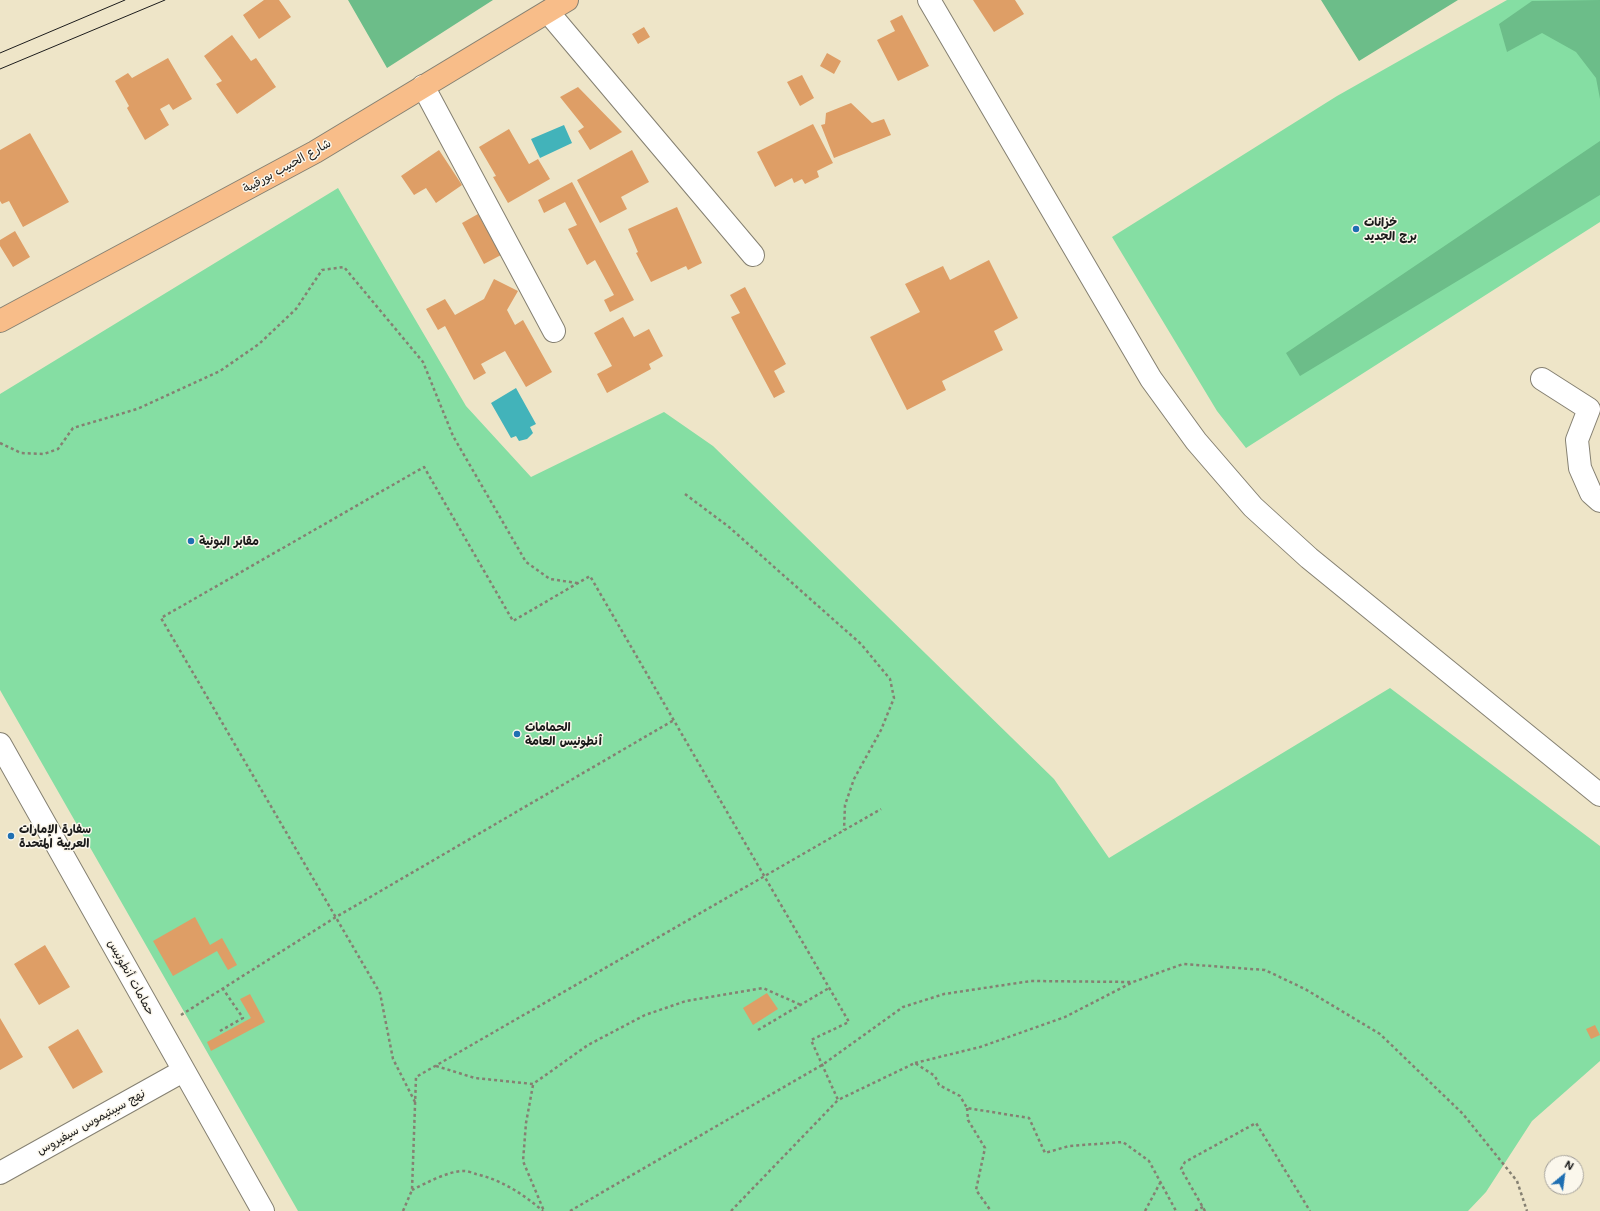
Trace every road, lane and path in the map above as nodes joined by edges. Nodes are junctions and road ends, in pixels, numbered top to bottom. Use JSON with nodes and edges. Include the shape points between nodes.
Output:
{"nodes":[{"id":1,"x":567,"y":0,"type":"edge"},
{"id":2,"x":929,"y":0,"type":"edge"},
{"id":3,"x":548,"y":12,"type":"junction"},
{"id":4,"x":423,"y":86,"type":"junction"},
{"id":5,"x":753,"y":255,"type":"dead end"},
{"id":6,"x":0,"y":321,"type":"edge"},
{"id":7,"x":554,"y":332,"type":"dead end"},
{"id":8,"x":1542,"y":379,"type":"dead end"},
{"id":9,"x":0,"y":443,"type":"edge"},
{"id":10,"x":685,"y":494,"type":"dead end"},
{"id":11,"x":1600,"y":502,"type":"edge"},
{"id":12,"x":578,"y":584,"type":"junction"},
{"id":13,"x":674,"y":720,"type":"junction"},
{"id":14,"x":1,"y":747,"type":"edge"},
{"id":15,"x":1600,"y":795,"type":"edge"},
{"id":16,"x":881,"y":809,"type":"dead end"},
{"id":17,"x":844,"y":830,"type":"junction"},
{"id":18,"x":764,"y":877,"type":"junction"},
{"id":19,"x":336,"y":917,"type":"junction"},
{"id":20,"x":1133,"y":982,"type":"junction"},
{"id":21,"x":829,"y":988,"type":"junction"},
{"id":22,"x":223,"y":989,"type":"junction"},
{"id":23,"x":801,"y":1005,"type":"junction"},
{"id":24,"x":186,"y":1012,"type":"dead end"},
{"id":25,"x":758,"y":1030,"type":"dead end"},
{"id":26,"x":220,"y":1031,"type":"dead end"},
{"id":27,"x":915,"y":1063,"type":"junction"},
{"id":28,"x":822,"y":1065,"type":"junction"},
{"id":29,"x":436,"y":1066,"type":"junction"},
{"id":30,"x":183,"y":1071,"type":"junction"},
{"id":31,"x":533,"y":1084,"type":"junction"},
{"id":32,"x":838,"y":1100,"type":"junction"},
{"id":33,"x":415,"y":1102,"type":"junction"},
{"id":34,"x":967,"y":1108,"type":"junction"},
{"id":35,"x":0,"y":1173,"type":"edge"},
{"id":36,"x":1160,"y":1183,"type":"junction"},
{"id":37,"x":412,"y":1190,"type":"junction"},
{"id":38,"x":1203,"y":1207,"type":"junction"},
{"id":39,"x":263,"y":1211,"type":"edge"},
{"id":40,"x":403,"y":1211,"type":"edge"},
{"id":41,"x":544,"y":1211,"type":"edge"},
{"id":42,"x":570,"y":1211,"type":"edge"},
{"id":43,"x":731,"y":1211,"type":"edge"},
{"id":44,"x":990,"y":1211,"type":"edge"},
{"id":45,"x":1145,"y":1211,"type":"edge"},
{"id":46,"x":1176,"y":1211,"type":"edge"},
{"id":47,"x":1195,"y":1211,"type":"edge"},
{"id":48,"x":1205,"y":1211,"type":"edge"},
{"id":49,"x":1310,"y":1211,"type":"edge"},
{"id":50,"x":1527,"y":1211,"type":"edge"}],
"edges":[{"from":1,"to":3,"type":"main road","name":"شارع الحبيب بورقيبة"},
{"from":2,"to":15,"type":"street","via":[[1151,379],[1196,441],[1253,507],[1309,558]]},
{"from":3,"to":4,"type":"main road","name":"شارع الحبيب بورقيبة"},
{"from":3,"to":5,"type":"street"},
{"from":4,"to":6,"type":"main road","name":"شارع الحبيب بورقيبة","via":[[315,152]]},
{"from":4,"to":7,"type":"street"},
{"from":8,"to":11,"type":"street","via":[[1589,409],[1577,440],[1580,468],[1591,493]]},
{"from":9,"to":12,"type":"path","via":[[21,453],[44,454],[58,449],[73,428],[137,409],[220,371],[259,344],[296,308],[322,270],[344,267],[423,362],[453,436],[526,562],[550,579]]},
{"from":10,"to":17,"type":"path","via":[[729,527],[861,644],[890,679],[894,698],[881,730],[854,779],[845,805]]},
{"from":12,"to":13,"type":"path","via":[[590,576]]},
{"from":12,"to":19,"type":"path","via":[[513,621],[424,468],[162,618]]},
{"from":13,"to":18,"type":"path"},
{"from":13,"to":19,"type":"path"},
{"from":14,"to":30,"type":"street","name":"حمامات أنطونيس"},
{"from":16,"to":17,"type":"path"},
{"from":17,"to":18,"type":"path"},
{"from":18,"to":21,"type":"path"},
{"from":18,"to":29,"type":"path"},
{"from":19,"to":22,"type":"path"},
{"from":19,"to":33,"type":"path","via":[[380,993],[393,1059]]},
{"from":20,"to":27,"type":"path","via":[[1065,1017],[980,1047]]},
{"from":20,"to":28,"type":"path","via":[[1031,981],[944,994],[903,1007]]},
{"from":20,"to":50,"type":"path","via":[[1183,964],[1265,970],[1305,989],[1380,1034],[1463,1114],[1517,1181]]},
{"from":21,"to":23,"type":"path"},
{"from":21,"to":28,"type":"path","via":[[849,1022],[811,1040]]},
{"from":22,"to":24,"type":"path"},
{"from":22,"to":26,"type":"path","via":[[243,1018]]},
{"from":23,"to":25,"type":"path"},
{"from":23,"to":31,"type":"path","via":[[763,988],[686,1000],[645,1015],[588,1045]]},
{"from":27,"to":32,"type":"path"},
{"from":27,"to":34,"type":"path","via":[[935,1076],[939,1085],[960,1096]]},
{"from":28,"to":32,"type":"path"},
{"from":28,"to":42,"type":"path"},
{"from":29,"to":31,"type":"path","via":[[475,1078]]},
{"from":29,"to":33,"type":"path","via":[[416,1077]]},
{"from":30,"to":35,"type":"street","name":"نهج سيبتيموس سيفيروس"},
{"from":30,"to":39,"type":"street","name":"حمامات أنطونيس"},
{"from":31,"to":41,"type":"path","via":[[523,1161]]},
{"from":32,"to":43,"type":"path"},
{"from":33,"to":37,"type":"path"},
{"from":34,"to":36,"type":"path","via":[[1029,1118],[1045,1153],[1069,1146],[1123,1142],[1149,1161]]},
{"from":34,"to":44,"type":"path","via":[[968,1120],[984,1148],[976,1190]]},
{"from":36,"to":45,"type":"path"},
{"from":36,"to":46,"type":"path"},
{"from":37,"to":40,"type":"path"},
{"from":37,"to":41,"type":"path","via":[[434,1179],[464,1171],[506,1185]]},
{"from":38,"to":47,"type":"path"},
{"from":38,"to":48,"type":"path"},
{"from":38,"to":49,"type":"path","via":[[1182,1169],[1185,1162],[1256,1123]]}]}
